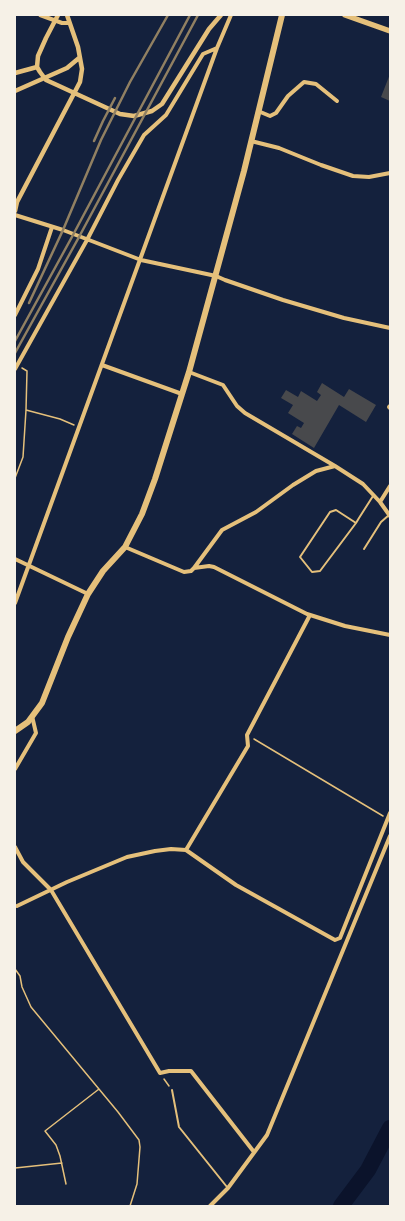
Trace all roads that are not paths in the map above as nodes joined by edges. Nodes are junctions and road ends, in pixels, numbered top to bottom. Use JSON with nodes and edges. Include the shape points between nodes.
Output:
{"nodes":[{"id":1,"x":40,"y":15,"type":"edge"},
{"id":2,"x":58,"y":15,"type":"edge"},
{"id":3,"x":67,"y":15,"type":"edge"},
{"id":4,"x":221,"y":15,"type":"edge"},
{"id":5,"x":231,"y":15,"type":"edge"},
{"id":6,"x":282,"y":15,"type":"edge"},
{"id":7,"x":345,"y":15,"type":"edge"},
{"id":8,"x":68,"y":23,"type":"junction"},
{"id":9,"x":390,"y":31,"type":"edge"},
{"id":10,"x":217,"y":48,"type":"junction"},
{"id":11,"x":79,"y":58,"type":"junction"},
{"id":12,"x":37,"y":67,"type":"junction"},
{"id":13,"x":15,"y":73,"type":"edge"},
{"id":14,"x":15,"y":91,"type":"edge"},
{"id":15,"x":337,"y":101,"type":"dead end"},
{"id":16,"x":258,"y":111,"type":"junction"},
{"id":17,"x":251,"y":141,"type":"junction"},
{"id":18,"x":390,"y":172,"type":"edge"},
{"id":19,"x":15,"y":211,"type":"edge"},
{"id":20,"x":15,"y":215,"type":"edge"},
{"id":21,"x":52,"y":227,"type":"junction"},
{"id":22,"x":86,"y":240,"type":"junction"},
{"id":23,"x":141,"y":260,"type":"junction"},
{"id":24,"x":216,"y":276,"type":"junction"},
{"id":25,"x":15,"y":315,"type":"edge"},
{"id":26,"x":390,"y":328,"type":"edge"},
{"id":27,"x":102,"y":365,"type":"junction"},
{"id":28,"x":16,"y":367,"type":"edge"},
{"id":29,"x":189,"y":372,"type":"junction"},
{"id":30,"x":182,"y":394,"type":"junction"},
{"id":31,"x":335,"y":466,"type":"junction"},
{"id":32,"x":390,"y":486,"type":"edge"},
{"id":33,"x":374,"y":495,"type":"junction"},
{"id":34,"x":380,"y":502,"type":"junction"},
{"id":35,"x":390,"y":516,"type":"edge"},
{"id":36,"x":356,"y":523,"type":"junction"},
{"id":37,"x":125,"y":547,"type":"junction"},
{"id":38,"x":364,"y":549,"type":"dead end"},
{"id":39,"x":15,"y":559,"type":"edge"},
{"id":40,"x":29,"y":565,"type":"junction"},
{"id":41,"x":194,"y":568,"type":"junction"},
{"id":42,"x":88,"y":594,"type":"junction"},
{"id":43,"x":15,"y":604,"type":"edge"},
{"id":44,"x":310,"y":615,"type":"junction"},
{"id":45,"x":390,"y":636,"type":"edge"},
{"id":46,"x":32,"y":716,"type":"junction"},
{"id":47,"x":15,"y":731,"type":"edge"},
{"id":48,"x":15,"y":769,"type":"edge"},
{"id":49,"x":390,"y":813,"type":"edge"},
{"id":50,"x":390,"y":836,"type":"edge"},
{"id":51,"x":15,"y":847,"type":"edge"},
{"id":52,"x":186,"y":850,"type":"junction"},
{"id":53,"x":374,"y":851,"type":"junction"},
{"id":54,"x":382,"y":856,"type":"junction"},
{"id":55,"x":51,"y":890,"type":"junction"},
{"id":56,"x":17,"y":906,"type":"dead end"},
{"id":57,"x":172,"y":1090,"type":"road end"},
{"id":58,"x":254,"y":1152,"type":"junction"},
{"id":59,"x":228,"y":1188,"type":"junction"},
{"id":60,"x":210,"y":1206,"type":"edge"}],
"edges":[{"from":1,"to":8,"type":"street"},
{"from":2,"to":12,"type":"street","via":[[38,56]]},
{"from":3,"to":8,"type":"street"},
{"from":4,"to":12,"type":"street","via":[[209,29],[162,104],[142,115],[120,114],[46,80]]},
{"from":5,"to":10,"type":"street"},
{"from":6,"to":16,"type":"main road"},
{"from":7,"to":9,"type":"main road"},
{"from":8,"to":11,"type":"street","via":[[78,47]]},
{"from":10,"to":22,"type":"street","via":[[204,54],[166,115],[144,135]]},
{"from":10,"to":23,"type":"street"},
{"from":11,"to":14,"type":"street","via":[[67,68]]},
{"from":11,"to":19,"type":"street","via":[[82,69],[80,82],[17,202]]},
{"from":12,"to":13,"type":"street"},
{"from":15,"to":16,"type":"street","via":[[316,84],[304,82],[288,96],[276,113],[270,116]]},
{"from":16,"to":17,"type":"main road"},
{"from":17,"to":18,"type":"street","via":[[279,148],[353,176],[369,177]]},
{"from":17,"to":24,"type":"main road"},
{"from":20,"to":21,"type":"street"},
{"from":21,"to":22,"type":"street"},
{"from":21,"to":25,"type":"street","via":[[38,269]]},
{"from":22,"to":23,"type":"street"},
{"from":22,"to":28,"type":"street"},
{"from":23,"to":24,"type":"street"},
{"from":23,"to":27,"type":"street"},
{"from":24,"to":26,"type":"street","via":[[283,300]]},
{"from":24,"to":29,"type":"main road"},
{"from":27,"to":30,"type":"street"},
{"from":27,"to":40,"type":"street"},
{"from":29,"to":30,"type":"main road"},
{"from":29,"to":31,"type":"street","via":[[223,385],[237,406],[246,413]]},
{"from":30,"to":37,"type":"main road","via":[[142,514]]},
{"from":31,"to":33,"type":"street","via":[[363,484]]},
{"from":31,"to":41,"type":"street","via":[[316,471],[256,512],[222,530]]},
{"from":32,"to":34,"type":"street"},
{"from":33,"to":34,"type":"street"},
{"from":33,"to":36,"type":"lane"},
{"from":34,"to":35,"type":"street"},
{"from":35,"to":38,"type":"lane","via":[[381,522]]},
{"from":36,"to":36,"type":"lane","via":[[320,571],[312,572],[300,557],[330,512],[336,510]]},
{"from":37,"to":41,"type":"street","via":[[184,572]]},
{"from":37,"to":42,"type":"main road","via":[[103,571]]},
{"from":39,"to":40,"type":"street"},
{"from":40,"to":42,"type":"street"},
{"from":40,"to":43,"type":"street"},
{"from":41,"to":44,"type":"street","via":[[214,567]]},
{"from":42,"to":46,"type":"main road","via":[[42,703]]},
{"from":44,"to":45,"type":"street"},
{"from":44,"to":52,"type":"street","via":[[247,735],[248,746]]},
{"from":46,"to":47,"type":"main road"},
{"from":46,"to":48,"type":"street","via":[[36,733]]},
{"from":49,"to":53,"type":"street"},
{"from":50,"to":54,"type":"street"},
{"from":51,"to":55,"type":"street","via":[[24,862]]},
{"from":52,"to":53,"type":"street","via":[[236,885],[335,940],[340,938]]},
{"from":52,"to":55,"type":"street","via":[[155,851],[127,858]]},
{"from":53,"to":54,"type":"street"},
{"from":54,"to":58,"type":"street","via":[[267,1135]]},
{"from":55,"to":56,"type":"street"},
{"from":55,"to":58,"type":"street","via":[[160,1073],[191,1071]]},
{"from":57,"to":59,"type":"lane","via":[[179,1127]]},
{"from":58,"to":59,"type":"street"},
{"from":59,"to":60,"type":"street"}]}
